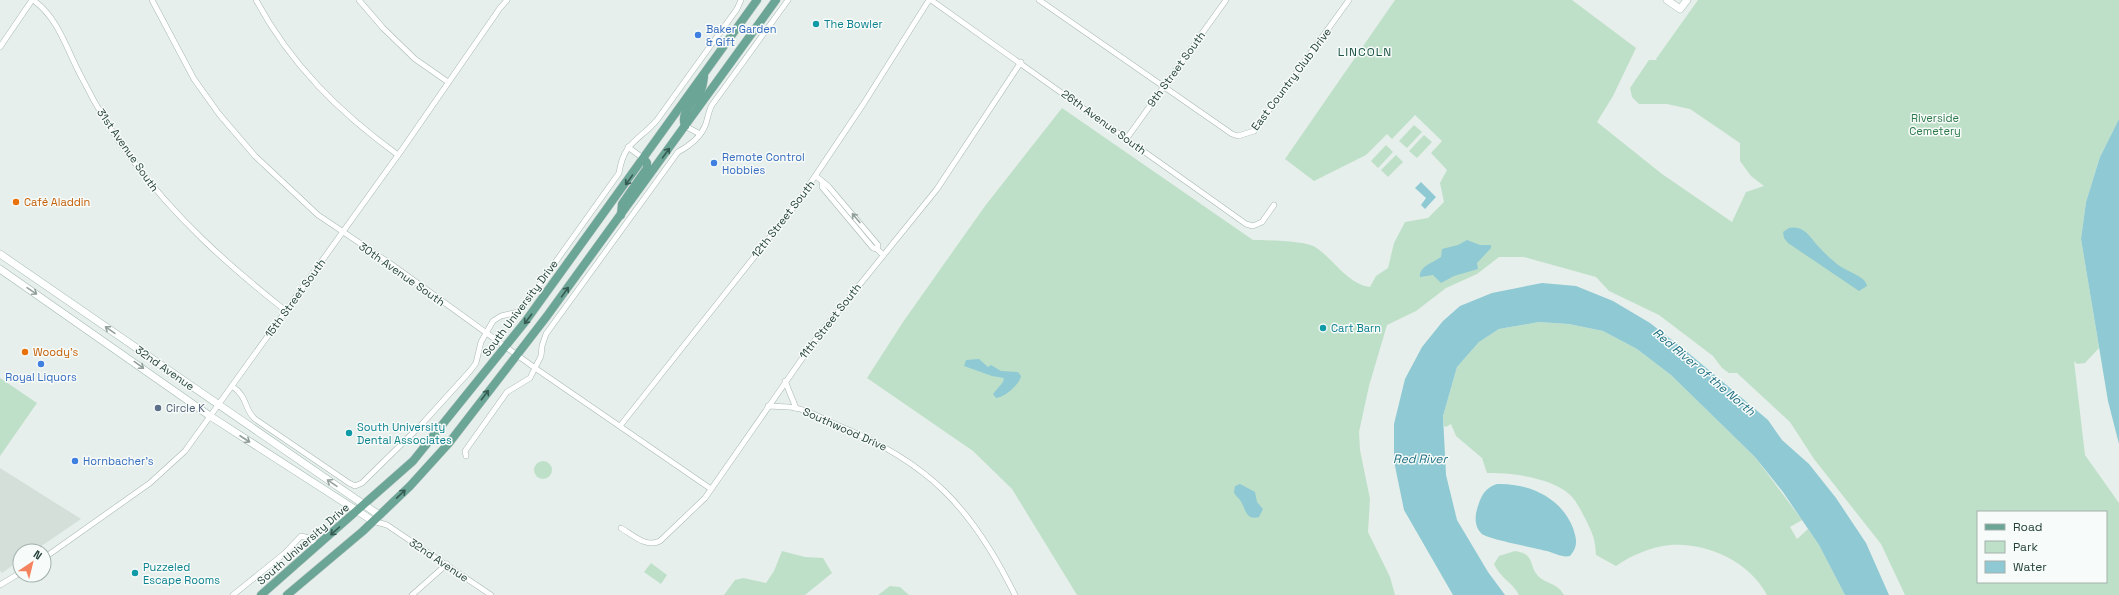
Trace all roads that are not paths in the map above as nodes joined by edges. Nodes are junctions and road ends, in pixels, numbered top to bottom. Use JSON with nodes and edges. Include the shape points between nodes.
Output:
{"nodes":[{"id":1,"x":33,"y":0,"type":"edge"},
{"id":2,"x":152,"y":0,"type":"edge"},
{"id":3,"x":256,"y":0,"type":"edge"},
{"id":4,"x":359,"y":0,"type":"edge"},
{"id":5,"x":507,"y":0,"type":"edge"},
{"id":6,"x":741,"y":0,"type":"edge"},
{"id":7,"x":757,"y":0,"type":"edge"},
{"id":8,"x":776,"y":0,"type":"edge"},
{"id":9,"x":788,"y":0,"type":"edge"},
{"id":10,"x":930,"y":0,"type":"edge"},
{"id":11,"x":1039,"y":0,"type":"edge"},
{"id":12,"x":1226,"y":0,"type":"edge"},
{"id":13,"x":1349,"y":0,"type":"edge"},
{"id":14,"x":1667,"y":0,"type":"edge"},
{"id":15,"x":1687,"y":0,"type":"edge"},
{"id":16,"x":0,"y":47,"type":"edge"},
{"id":17,"x":1021,"y":62,"type":"junction"},
{"id":18,"x":704,"y":74,"type":"junction"},
{"id":19,"x":448,"y":82,"type":"junction"},
{"id":20,"x":1164,"y":86,"type":"junction"},
{"id":21,"x":686,"y":126,"type":"junction"},
{"id":22,"x":700,"y":134,"type":"junction"},
{"id":23,"x":1127,"y":138,"type":"junction"},
{"id":24,"x":628,"y":147,"type":"junction"},
{"id":25,"x":398,"y":155,"type":"junction"},
{"id":26,"x":644,"y":159,"type":"junction"},
{"id":27,"x":816,"y":176,"type":"junction"},
{"id":28,"x":1274,"y":205,"type":"dead end"},
{"id":29,"x":621,"y":216,"type":"junction"},
{"id":30,"x":342,"y":232,"type":"junction"},
{"id":31,"x":0,"y":254,"type":"edge"},
{"id":32,"x":883,"y":255,"type":"junction"},
{"id":33,"x":0,"y":269,"type":"edge"},
{"id":34,"x":286,"y":311,"type":"junction"},
{"id":35,"x":486,"y":333,"type":"junction"},
{"id":36,"x":505,"y":347,"type":"junction"},
{"id":37,"x":516,"y":355,"type":"junction"},
{"id":38,"x":535,"y":368,"type":"junction"},
{"id":39,"x":785,"y":381,"type":"junction"},
{"id":40,"x":232,"y":386,"type":"junction"},
{"id":41,"x":218,"y":405,"type":"junction"},
{"id":42,"x":768,"y":406,"type":"junction"},
{"id":43,"x":796,"y":408,"type":"junction"},
{"id":44,"x":210,"y":416,"type":"junction"},
{"id":45,"x":620,"y":426,"type":"junction"},
{"id":46,"x":466,"y":456,"type":"dead end"},
{"id":47,"x":711,"y":490,"type":"junction"},
{"id":48,"x":364,"y":505,"type":"junction"},
{"id":49,"x":357,"y":511,"type":"junction"},
{"id":50,"x":376,"y":518,"type":"junction"},
{"id":51,"x":387,"y":525,"type":"junction"},
{"id":52,"x":622,"y":528,"type":"dead end"},
{"id":53,"x":318,"y":546,"type":"junction"},
{"id":54,"x":52,"y":552,"type":"edge"},
{"id":55,"x":447,"y":564,"type":"junction"},
{"id":56,"x":12,"y":578,"type":"edge"},
{"id":57,"x":0,"y":585,"type":"edge"},
{"id":58,"x":232,"y":595,"type":"edge"},
{"id":59,"x":261,"y":595,"type":"edge"},
{"id":60,"x":287,"y":595,"type":"edge"},
{"id":61,"x":412,"y":595,"type":"edge"},
{"id":62,"x":491,"y":595,"type":"edge"},
{"id":63,"x":1015,"y":595,"type":"edge"}],
"edges":[{"from":1,"to":16,"type":"street"},
{"from":1,"to":34,"type":"street","name":"31st Avenue South","via":[[51,15],[94,102],[130,158],[162,198],[237,272]]},
{"from":2,"to":30,"type":"street","name":"30th Avenue South","via":[[194,79],[219,114],[265,166],[318,215]]},
{"from":3,"to":25,"type":"street","via":[[293,58],[326,96],[360,127]]},
{"from":4,"to":19,"type":"street","via":[[415,59]]},
{"from":5,"to":19,"type":"street","name":"15th Street South"},
{"from":6,"to":24,"type":"street","via":[[648,132]]},
{"from":7,"to":18,"type":"main road","name":"South University Drive"},
{"from":8,"to":21,"type":"main road"},
{"from":9,"to":22,"type":"street","via":[[712,105]]},
{"from":10,"to":17,"type":"street","name":"26th Avenue South"},
{"from":10,"to":27,"type":"street","name":"12th Street South"},
{"from":11,"to":20,"type":"street","name":"East Country Club Drive"},
{"from":12,"to":20,"type":"street","name":"9th Street South"},
{"from":13,"to":20,"type":"street","name":"East Country Club Drive","via":[[1254,131],[1247,135],[1232,134]]},
{"from":14,"to":15,"type":"main road","via":[[1680,9]]},
{"from":17,"to":23,"type":"street","name":"26th Avenue South"},
{"from":17,"to":32,"type":"street","name":"11th Street South","via":[[937,189]]},
{"from":18,"to":21,"type":"main road","via":[[701,90],[685,112]]},
{"from":18,"to":26,"type":"main road","name":"South University Drive"},
{"from":19,"to":25,"type":"street","name":"15th Street South"},
{"from":20,"to":23,"type":"street","name":"9th Street South"},
{"from":21,"to":22,"type":"street"},
{"from":29,"to":21,"type":"main road","one_way":true},
{"from":22,"to":38,"type":"street","via":[[692,144],[678,152],[546,334],[541,356]]},
{"from":23,"to":28,"type":"street","name":"26th Avenue South","via":[[1246,224],[1253,226],[1262,222]]},
{"from":24,"to":26,"type":"street"},
{"from":24,"to":35,"type":"street","via":[[621,162],[620,172],[527,302],[518,312],[496,318]]},
{"from":25,"to":30,"type":"street","name":"15th Street South"},
{"from":26,"to":29,"type":"main road","via":[[647,168],[622,204]]},
{"from":26,"to":36,"type":"main road","name":"South University Drive","one_way":true},
{"from":27,"to":32,"type":"street","via":[[859,232]]},
{"from":27,"to":45,"type":"street","name":"12th Street South"},
{"from":37,"to":29,"type":"main road","one_way":true},
{"from":30,"to":34,"type":"street","name":"15th Street South"},
{"from":30,"to":35,"type":"street","name":"30th Avenue South"},
{"from":41,"to":31,"type":"main road","name":"32nd Avenue","one_way":true},
{"from":32,"to":39,"type":"street","name":"11th Street South","via":[[834,314]]},
{"from":33,"to":44,"type":"main road","name":"32nd Avenue","one_way":true},
{"from":34,"to":40,"type":"street","name":"15th Street South"},
{"from":35,"to":36,"type":"street","name":"30th Avenue South"},
{"from":35,"to":40,"type":"street","via":[[476,363],[470,371],[422,424],[358,485],[349,483],[255,419],[249,412],[243,395]]},
{"from":36,"to":37,"type":"street","name":"30th Avenue South"},
{"from":36,"to":48,"type":"main road","name":"South University Drive","via":[[414,461]]},
{"from":37,"to":38,"type":"street","name":"30th Avenue South"},
{"from":50,"to":37,"type":"main road","one_way":true,"via":[[449,443]]},
{"from":38,"to":45,"type":"street","name":"30th Avenue South"},
{"from":38,"to":46,"type":"street","via":[[530,378],[508,392],[465,451]]},
{"from":39,"to":42,"type":"street","name":"11th Street South"},
{"from":39,"to":43,"type":"street","name":"Southwood Drive"},
{"from":40,"to":41,"type":"street","name":"15th Street South"},
{"from":41,"to":44,"type":"street","name":"15th Street South"},
{"from":48,"to":41,"type":"main road","name":"32nd Avenue","one_way":true},
{"from":42,"to":43,"type":"street","name":"Southwood Drive"},
{"from":42,"to":47,"type":"street","name":"11th Street South"},
{"from":43,"to":63,"type":"street","name":"Southwood Drive","via":[[879,443],[929,477],[961,508],[980,532]]},
{"from":44,"to":49,"type":"main road","name":"32nd Avenue","one_way":true},
{"from":44,"to":54,"type":"street","name":"15th Street South","via":[[185,451],[162,473]]},
{"from":45,"to":47,"type":"street","name":"30th Avenue South"},
{"from":47,"to":52,"type":"street","name":"11th Street South","via":[[654,544],[645,542]]},
{"from":48,"to":49,"type":"main road","name":"South University Drive"},
{"from":48,"to":50,"type":"main road","name":"32nd Avenue"},
{"from":49,"to":50,"type":"main road","name":"32nd Avenue"},
{"from":49,"to":53,"type":"main road","name":"South University Drive","one_way":true},
{"from":50,"to":51,"type":"street","name":"32nd Avenue"},
{"from":50,"to":51,"type":"street","name":"32nd Avenue"},
{"from":50,"to":60,"type":"main road"},
{"from":51,"to":55,"type":"street","name":"32nd Avenue"},
{"from":53,"to":58,"type":"street","via":[[310,538],[301,536],[285,553]]},
{"from":53,"to":59,"type":"main road","name":"South University Drive"},
{"from":55,"to":61,"type":"street"},
{"from":55,"to":62,"type":"street","name":"32nd Avenue"},
{"from":56,"to":57,"type":"street"}]}
